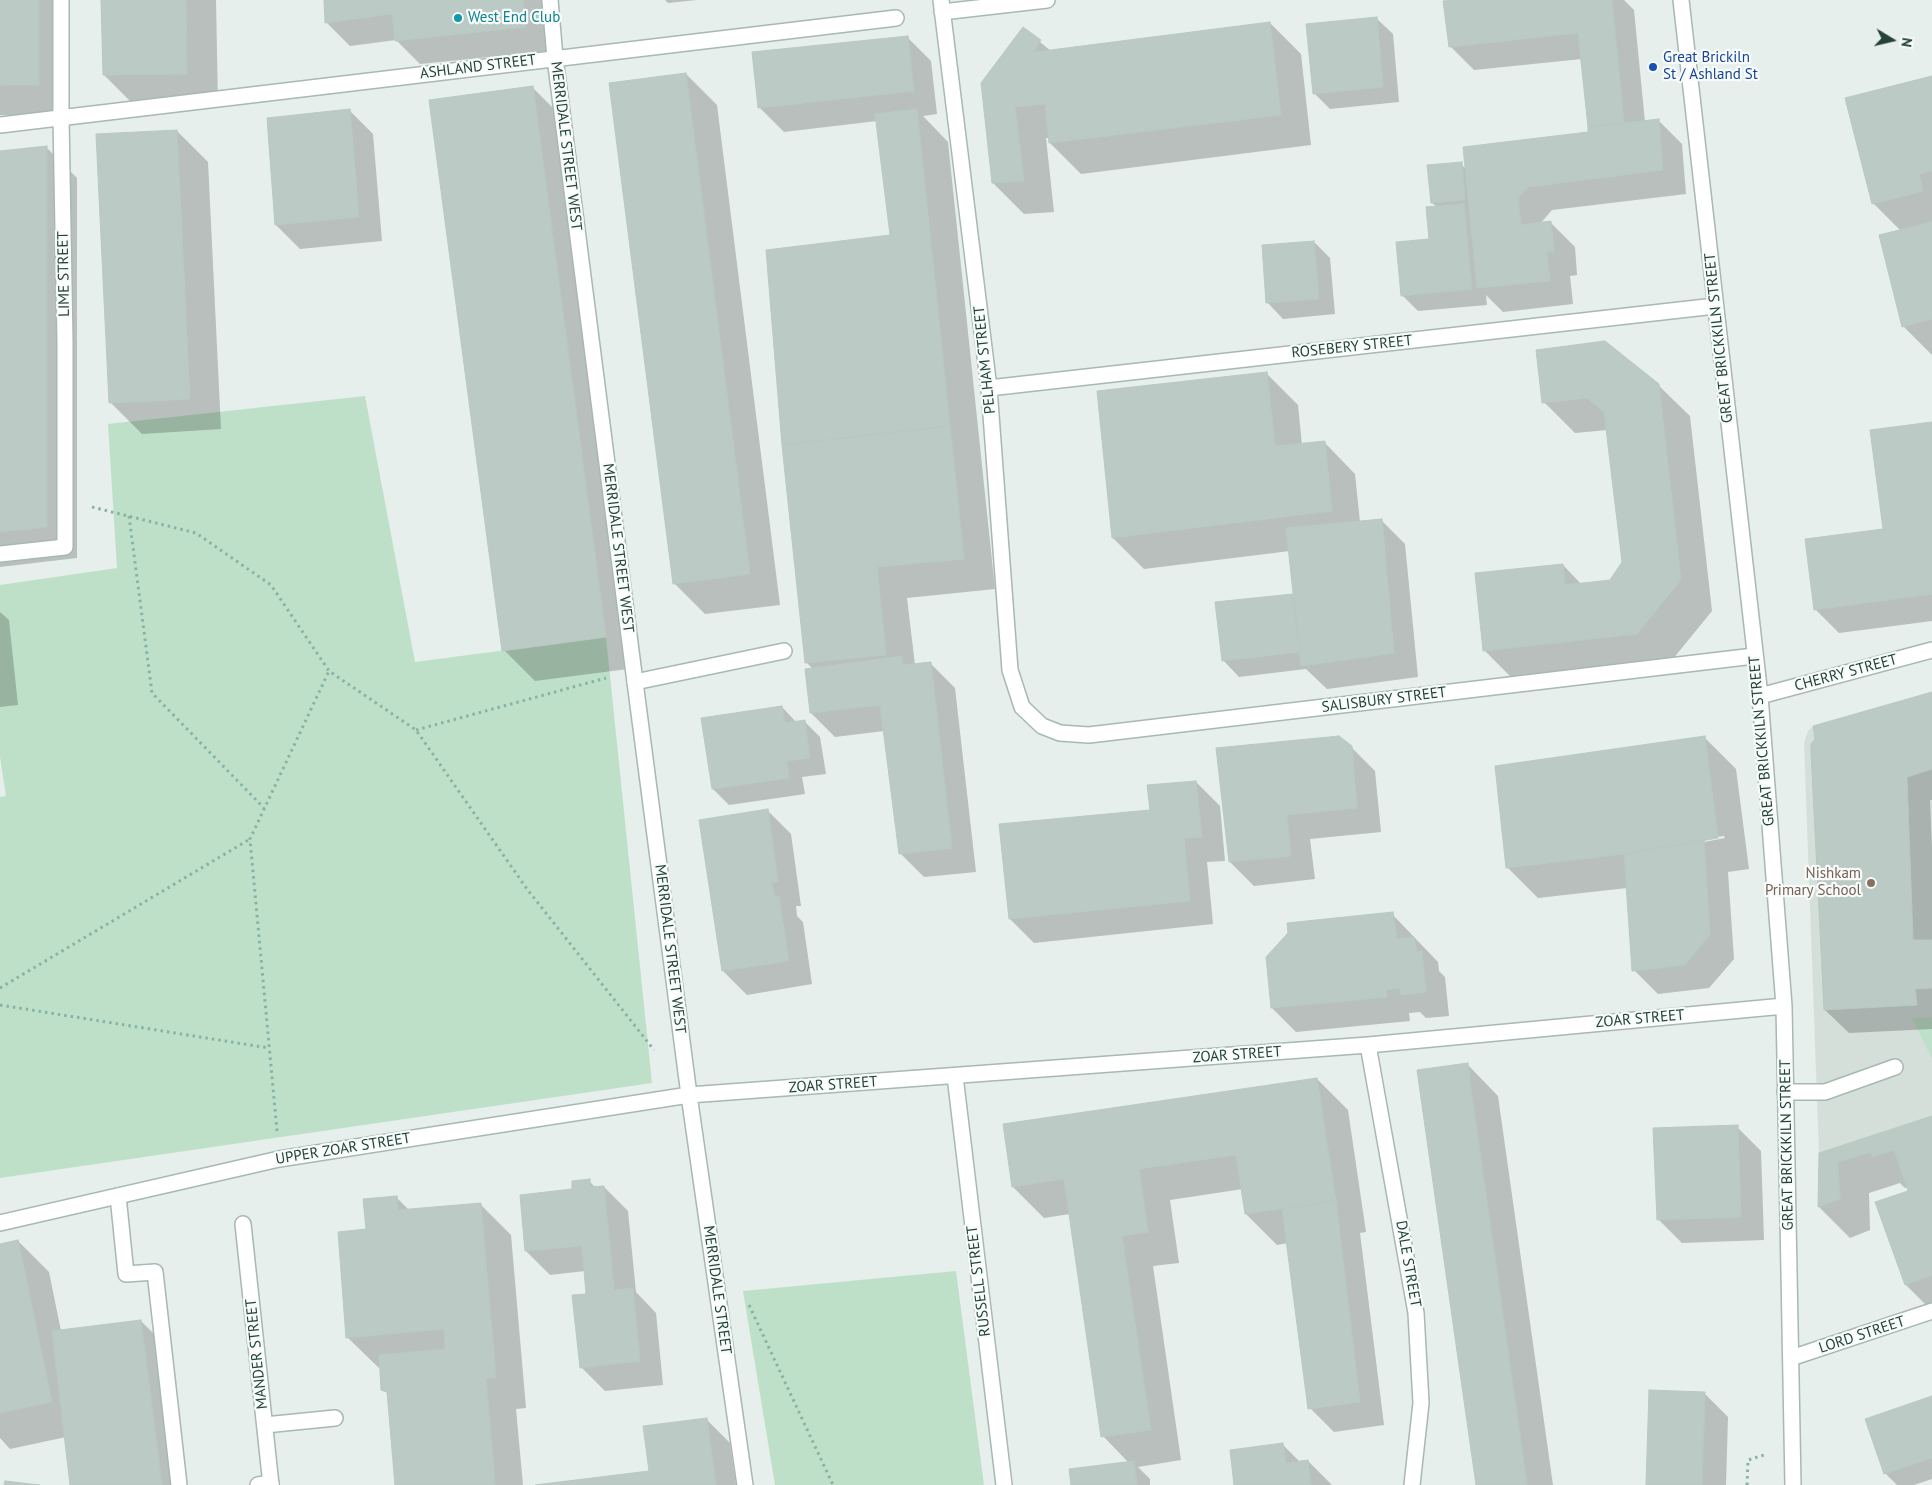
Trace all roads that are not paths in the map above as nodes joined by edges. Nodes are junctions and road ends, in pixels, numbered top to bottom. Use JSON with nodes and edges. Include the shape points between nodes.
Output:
{"nodes":[{"id":1,"x":61,"y":0,"type":"edge"},
{"id":2,"x":550,"y":0,"type":"edge"},
{"id":3,"x":1047,"y":0,"type":"edge"},
{"id":4,"x":1681,"y":0,"type":"edge"},
{"id":5,"x":941,"y":6,"type":"edge"},
{"id":6,"x":896,"y":18,"type":"dead end"},
{"id":7,"x":555,"y":58,"type":"junction"},
{"id":8,"x":61,"y":118,"type":"junction"},
{"id":9,"x":0,"y":125,"type":"edge"},
{"id":10,"x":1715,"y":306,"type":"junction"},
{"id":11,"x":989,"y":388,"type":"junction"},
{"id":12,"x":0,"y":554,"type":"edge"},
{"id":13,"x":1932,"y":650,"type":"edge"},
{"id":14,"x":784,"y":652,"type":"dead end"},
{"id":15,"x":1754,"y":656,"type":"junction"},
{"id":16,"x":634,"y":677,"type":"junction"},
{"id":17,"x":1760,"y":696,"type":"junction"},
{"id":18,"x":1022,"y":707,"type":"joint"},
{"id":19,"x":1784,"y":1006,"type":"junction"},
{"id":20,"x":1368,"y":1045,"type":"junction"},
{"id":21,"x":1895,"y":1067,"type":"dead end"},
{"id":22,"x":955,"y":1076,"type":"junction"},
{"id":23,"x":1785,"y":1092,"type":"junction"},
{"id":24,"x":689,"y":1095,"type":"junction"},
{"id":25,"x":118,"y":1196,"type":"junction"},
{"id":26,"x":0,"y":1224,"type":"edge"},
{"id":27,"x":243,"y":1224,"type":"dead end"},
{"id":28,"x":1932,"y":1311,"type":"edge"},
{"id":29,"x":1791,"y":1358,"type":"junction"},
{"id":30,"x":335,"y":1418,"type":"dead end"},
{"id":31,"x":265,"y":1425,"type":"junction"},
{"id":32,"x":267,"y":1484,"type":"edge"},
{"id":33,"x":179,"y":1485,"type":"edge"},
{"id":34,"x":744,"y":1485,"type":"edge"},
{"id":35,"x":1004,"y":1485,"type":"edge"},
{"id":36,"x":1412,"y":1485,"type":"edge"},
{"id":37,"x":1793,"y":1485,"type":"edge"}],
"edges":[{"from":1,"to":8,"type":"street","name":"LIME STREET"},
{"from":2,"to":7,"type":"street","name":"MERRIDALE STREET WEST"},
{"from":3,"to":5,"type":"street"},
{"from":4,"to":10,"type":"street","name":"GREAT BRICKKILN STREET"},
{"from":5,"to":11,"type":"street","name":"PELHAM STREET"},
{"from":6,"to":7,"type":"street","name":"ASHLAND STREET"},
{"from":7,"to":8,"type":"street","name":"ASHLAND STREET"},
{"from":7,"to":16,"type":"street","name":"MERRIDALE STREET WEST"},
{"from":8,"to":9,"type":"street","name":"ASHLAND STREET"},
{"from":8,"to":12,"type":"street","name":"LIME STREET","via":[[65,547]]},
{"from":10,"to":11,"type":"street","name":"ROSEBERY STREET"},
{"from":10,"to":15,"type":"street","name":"GREAT BRICKKILN STREET"},
{"from":11,"to":18,"type":"street","name":"PELHAM STREET","via":[[1010,670]]},
{"from":13,"to":17,"type":"street","name":"CHERRY STREET"},
{"from":14,"to":16,"type":"street"},
{"from":15,"to":17,"type":"street","name":"GREAT BRICKKILN STREET"},
{"from":15,"to":18,"type":"street","name":"SALISBURY STREET","via":[[1089,735],[1060,733],[1042,726]]},
{"from":16,"to":24,"type":"street","name":"MERRIDALE STREET WEST"},
{"from":17,"to":19,"type":"street","name":"GREAT BRICKKILN STREET"},
{"from":19,"to":20,"type":"street","name":"ZOAR STREET"},
{"from":19,"to":23,"type":"street","name":"GREAT BRICKKILN STREET"},
{"from":20,"to":22,"type":"street","name":"ZOAR STREET"},
{"from":20,"to":36,"type":"street","name":"DALE STREET","via":[[1416,1313],[1421,1403]]},
{"from":21,"to":23,"type":"street","via":[[1825,1092]]},
{"from":22,"to":24,"type":"street","name":"ZOAR STREET"},
{"from":22,"to":35,"type":"street","name":"RUSSELL STREET"},
{"from":23,"to":29,"type":"street","name":"GREAT BRICKKILN STREET"},
{"from":24,"to":25,"type":"street","name":"UPPER ZOAR STREET","via":[[279,1159]]},
{"from":24,"to":34,"type":"street","name":"MERRIDALE STREET"},
{"from":25,"to":26,"type":"street","name":"UPPER ZOAR STREET"},
{"from":25,"to":33,"type":"street","via":[[126,1274],[155,1272]]},
{"from":27,"to":31,"type":"street","name":"MANDER STREET"},
{"from":28,"to":29,"type":"street","name":"LORD STREET"},
{"from":29,"to":37,"type":"street","name":"GREAT BRICKKILN STREET"},
{"from":30,"to":31,"type":"street"},
{"from":31,"to":32,"type":"street","name":"MANDER STREET"}]}
